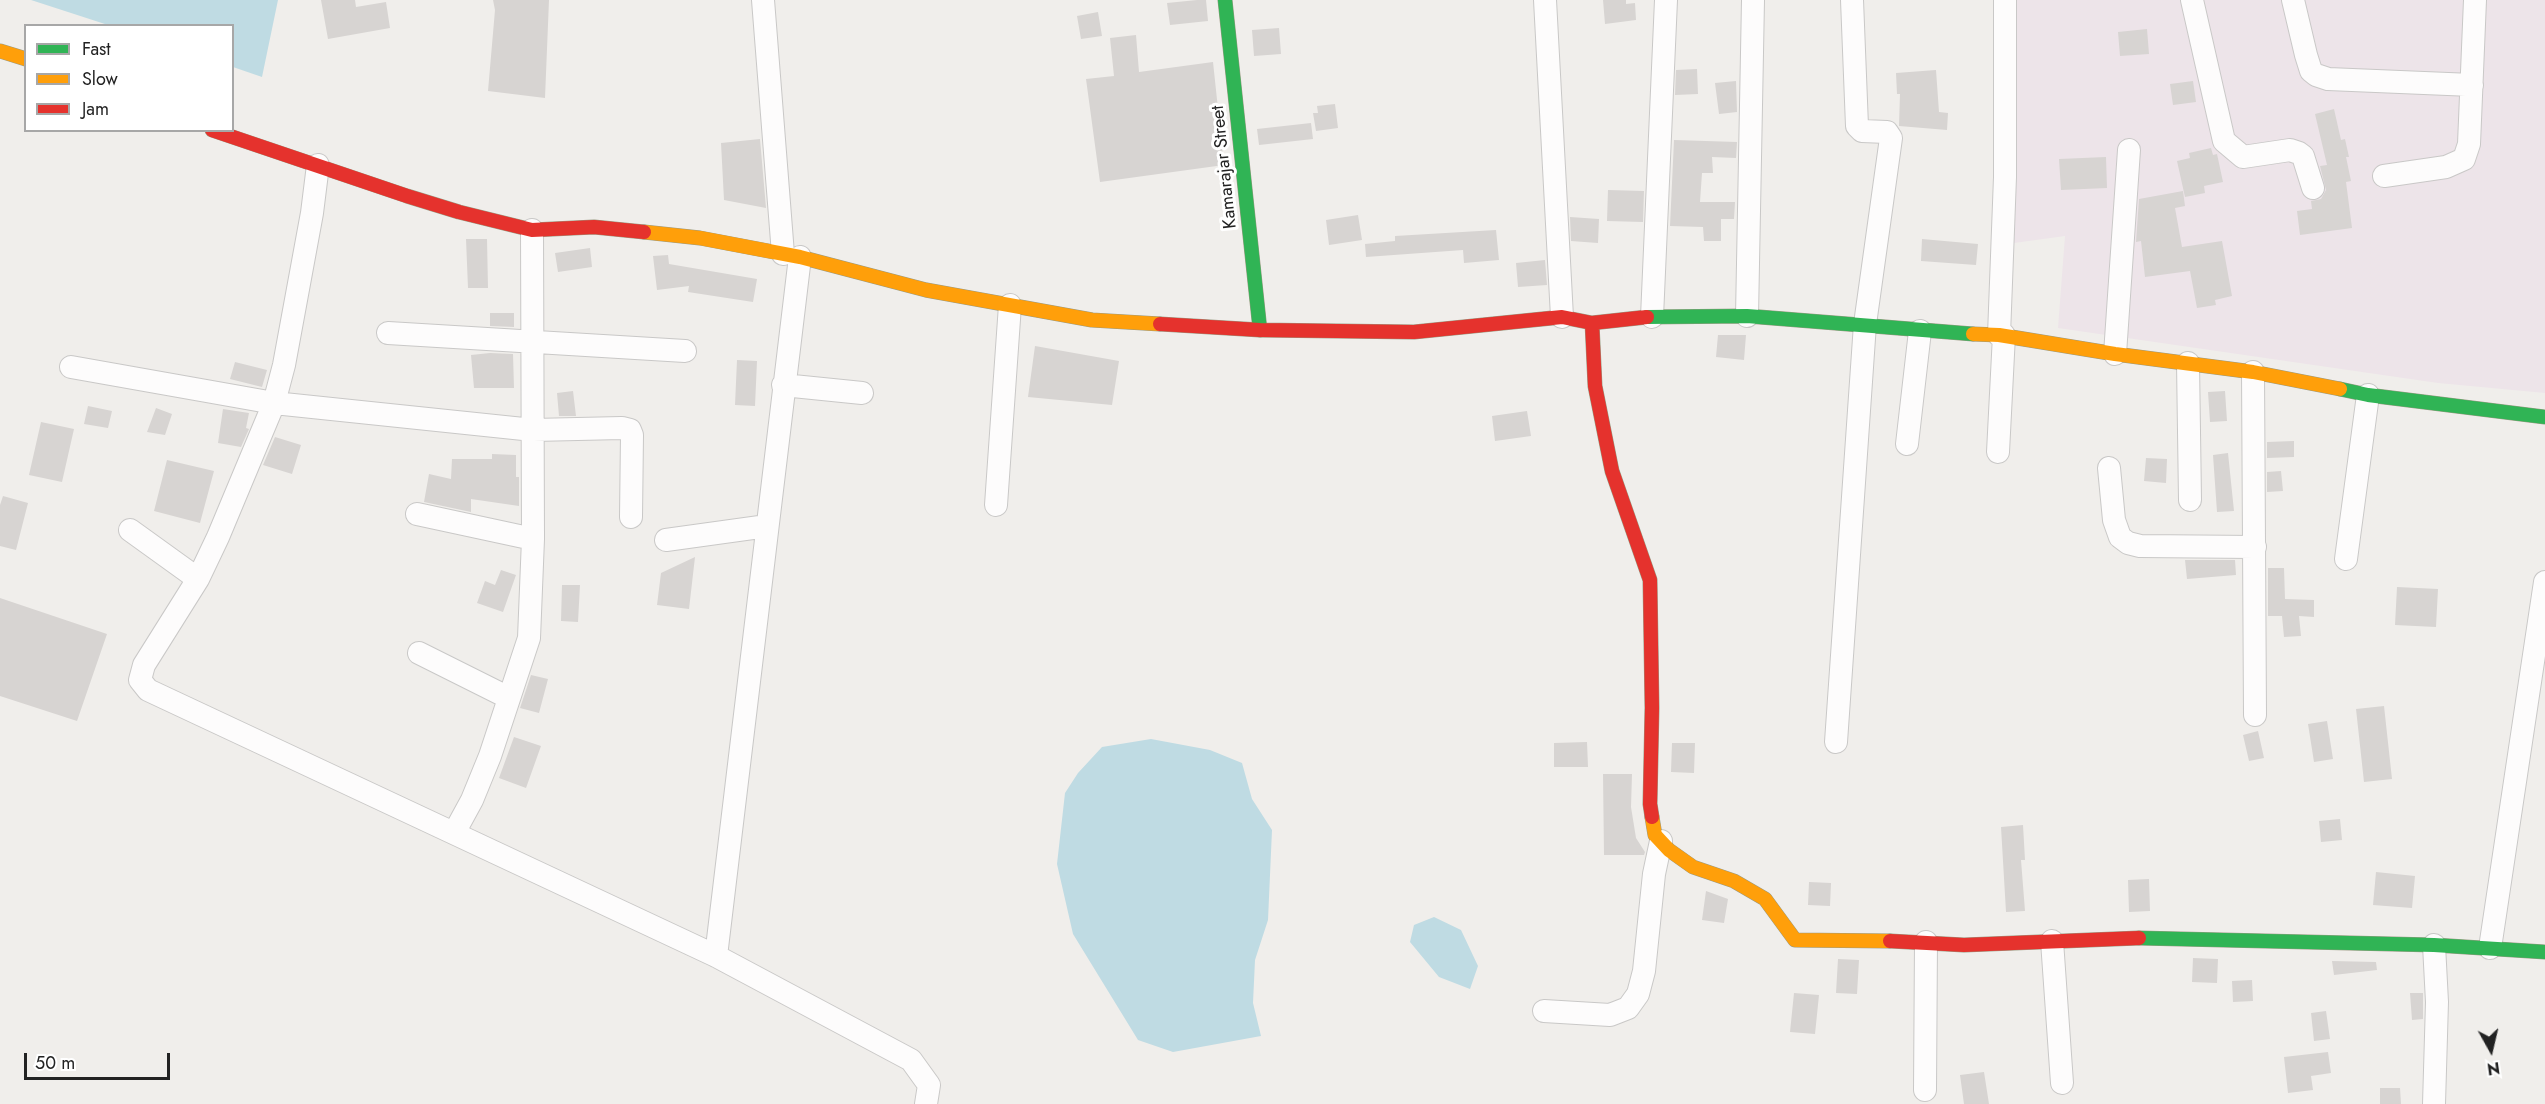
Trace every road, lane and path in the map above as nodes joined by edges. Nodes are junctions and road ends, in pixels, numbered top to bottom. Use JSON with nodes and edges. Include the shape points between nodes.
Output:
{"nodes":[{"id":1,"x":764,"y":0,"type":"edge"},
{"id":2,"x":1225,"y":0,"type":"edge"},
{"id":3,"x":1545,"y":0,"type":"edge"},
{"id":4,"x":1666,"y":0,"type":"edge"},
{"id":5,"x":1753,"y":0,"type":"edge"},
{"id":6,"x":1852,"y":0,"type":"edge"},
{"id":7,"x":2005,"y":0,"type":"edge"},
{"id":8,"x":2192,"y":0,"type":"edge"},
{"id":9,"x":2293,"y":0,"type":"edge"},
{"id":10,"x":2475,"y":0,"type":"edge"},
{"id":11,"x":0,"y":51,"type":"edge"},
{"id":12,"x":24,"y":58,"type":"edge"},
{"id":13,"x":2472,"y":85,"type":"junction"},
{"id":14,"x":218,"y":132,"type":"edge"},
{"id":15,"x":2129,"y":150,"type":"dead end"},
{"id":16,"x":318,"y":165,"type":"junction"},
{"id":17,"x":2384,"y":176,"type":"dead end"},
{"id":18,"x":2313,"y":188,"type":"dead end"},
{"id":19,"x":532,"y":230,"type":"junction"},
{"id":20,"x":791,"y":256,"type":"junction"},
{"id":21,"x":1010,"y":305,"type":"junction"},
{"id":22,"x":1747,"y":316,"type":"junction"},
{"id":23,"x":1562,"y":317,"type":"junction"},
{"id":24,"x":1652,"y":317,"type":"junction"},
{"id":25,"x":1592,"y":323,"type":"junction"},
{"id":26,"x":1865,"y":324,"type":"junction"},
{"id":27,"x":1260,"y":330,"type":"junction"},
{"id":28,"x":1920,"y":331,"type":"junction"},
{"id":29,"x":388,"y":333,"type":"dead end"},
{"id":30,"x":2002,"y":335,"type":"junction"},
{"id":31,"x":531,"y":341,"type":"junction"},
{"id":32,"x":685,"y":351,"type":"dead end"},
{"id":33,"x":2115,"y":354,"type":"junction"},
{"id":34,"x":2188,"y":363,"type":"junction"},
{"id":35,"x":71,"y":367,"type":"dead end"},
{"id":36,"x":2253,"y":372,"type":"junction"},
{"id":37,"x":783,"y":385,"type":"junction"},
{"id":38,"x":862,"y":393,"type":"dead end"},
{"id":39,"x":2368,"y":395,"type":"junction"},
{"id":40,"x":274,"y":403,"type":"junction"},
{"id":41,"x":2545,"y":417,"type":"edge"},
{"id":42,"x":533,"y":430,"type":"junction"},
{"id":43,"x":1907,"y":444,"type":"dead end"},
{"id":44,"x":1998,"y":452,"type":"dead end"},
{"id":45,"x":2109,"y":468,"type":"dead end"},
{"id":46,"x":2190,"y":500,"type":"dead end"},
{"id":47,"x":996,"y":505,"type":"dead end"},
{"id":48,"x":417,"y":514,"type":"dead end"},
{"id":49,"x":631,"y":517,"type":"dead end"},
{"id":50,"x":766,"y":526,"type":"junction"},
{"id":51,"x":130,"y":530,"type":"dead end"},
{"id":52,"x":533,"y":538,"type":"junction"},
{"id":53,"x":666,"y":540,"type":"dead end"},
{"id":54,"x":2255,"y":547,"type":"junction"},
{"id":55,"x":2346,"y":559,"type":"dead end"},
{"id":56,"x":198,"y":579,"type":"junction"},
{"id":57,"x":2545,"y":582,"type":"edge"},
{"id":58,"x":419,"y":653,"type":"dead end"},
{"id":59,"x":509,"y":698,"type":"junction"},
{"id":60,"x":2255,"y":715,"type":"dead end"},
{"id":61,"x":1836,"y":742,"type":"dead end"},
{"id":62,"x":454,"y":833,"type":"junction"},
{"id":63,"x":1661,"y":841,"type":"junction"},
{"id":64,"x":2052,"y":941,"type":"junction"},
{"id":65,"x":1926,"y":942,"type":"junction"},
{"id":66,"x":2434,"y":945,"type":"junction"},
{"id":67,"x":2490,"y":948,"type":"junction"},
{"id":68,"x":2545,"y":952,"type":"edge"},
{"id":69,"x":716,"y":956,"type":"junction"},
{"id":70,"x":1545,"y":1011,"type":"dead end"},
{"id":71,"x":2062,"y":1083,"type":"dead end"},
{"id":72,"x":1926,"y":1090,"type":"dead end"},
{"id":73,"x":927,"y":1104,"type":"edge"},
{"id":74,"x":2434,"y":1104,"type":"edge"}],
"edges":[{"from":1,"to":20,"type":"street"},
{"from":2,"to":27,"type":"street","name":"Kamarajar Street"},
{"from":3,"to":23,"type":"street"},
{"from":4,"to":24,"type":"street"},
{"from":5,"to":22,"type":"street"},
{"from":6,"to":26,"type":"street","via":[[1857,126],[1862,131],[1887,132],[1891,138]]},
{"from":7,"to":30,"type":"street"},
{"from":8,"to":18,"type":"street","via":[[2224,141],[2243,157],[2290,150],[2299,153]]},
{"from":9,"to":13,"type":"street","via":[[2306,55],[2316,75],[2328,79]]},
{"from":10,"to":13,"type":"street"},
{"from":11,"to":12,"type":"street"},
{"from":13,"to":17,"type":"street","via":[[2469,144],[2464,159],[2446,167]]},
{"from":14,"to":16,"type":"street"},
{"from":15,"to":33,"type":"street"},
{"from":16,"to":19,"type":"street","via":[[428,203]]},
{"from":16,"to":40,"type":"street"},
{"from":19,"to":20,"type":"street","via":[[594,227],[659,233]]},
{"from":19,"to":31,"type":"street"},
{"from":20,"to":21,"type":"street","via":[[926,290]]},
{"from":20,"to":37,"type":"street"},
{"from":21,"to":27,"type":"street","via":[[1092,320]]},
{"from":21,"to":47,"type":"street"},
{"from":22,"to":24,"type":"street"},
{"from":22,"to":26,"type":"street"},
{"from":23,"to":25,"type":"street"},
{"from":23,"to":27,"type":"street","via":[[1414,332]]},
{"from":24,"to":25,"type":"street"},
{"from":25,"to":63,"type":"street","via":[[1595,386],[1612,471],[1650,580],[1650,804],[1655,835]]},
{"from":26,"to":28,"type":"street"},
{"from":26,"to":61,"type":"street"},
{"from":28,"to":30,"type":"street"},
{"from":28,"to":43,"type":"street"},
{"from":29,"to":31,"type":"street"},
{"from":30,"to":33,"type":"street"},
{"from":30,"to":44,"type":"street"},
{"from":31,"to":32,"type":"street"},
{"from":31,"to":42,"type":"street"},
{"from":33,"to":34,"type":"street"},
{"from":34,"to":36,"type":"street"},
{"from":34,"to":46,"type":"street"},
{"from":35,"to":40,"type":"street"},
{"from":36,"to":39,"type":"street"},
{"from":36,"to":54,"type":"street"},
{"from":37,"to":38,"type":"street"},
{"from":37,"to":50,"type":"street"},
{"from":39,"to":41,"type":"street"},
{"from":39,"to":55,"type":"street"},
{"from":40,"to":42,"type":"street"},
{"from":40,"to":56,"type":"street"},
{"from":42,"to":49,"type":"street","via":[[630,430]]},
{"from":42,"to":52,"type":"street"},
{"from":45,"to":54,"type":"street","via":[[2114,520],[2120,537],[2128,543]]},
{"from":48,"to":52,"type":"street"},
{"from":50,"to":53,"type":"street"},
{"from":50,"to":69,"type":"street"},
{"from":51,"to":56,"type":"street"},
{"from":52,"to":59,"type":"street","via":[[529,638]]},
{"from":54,"to":60,"type":"street"},
{"from":56,"to":62,"type":"street","via":[[144,665],[140,680],[148,690]]},
{"from":57,"to":67,"type":"street"},
{"from":58,"to":59,"type":"street"},
{"from":59,"to":62,"type":"street","via":[[472,800]]},
{"from":62,"to":69,"type":"street"},
{"from":63,"to":65,"type":"street","via":[[1693,867],[1734,881],[1765,899],[1795,940]]},
{"from":63,"to":70,"type":"street","via":[[1644,971],[1638,994],[1629,1008],[1610,1015]]},
{"from":64,"to":65,"type":"street","via":[[1964,945]]},
{"from":64,"to":66,"type":"street","via":[[2127,938]]},
{"from":64,"to":71,"type":"street"},
{"from":65,"to":72,"type":"street"},
{"from":66,"to":67,"type":"street"},
{"from":66,"to":74,"type":"street"},
{"from":67,"to":68,"type":"street"},
{"from":69,"to":73,"type":"street","via":[[911,1060],[929,1085]]}]}
